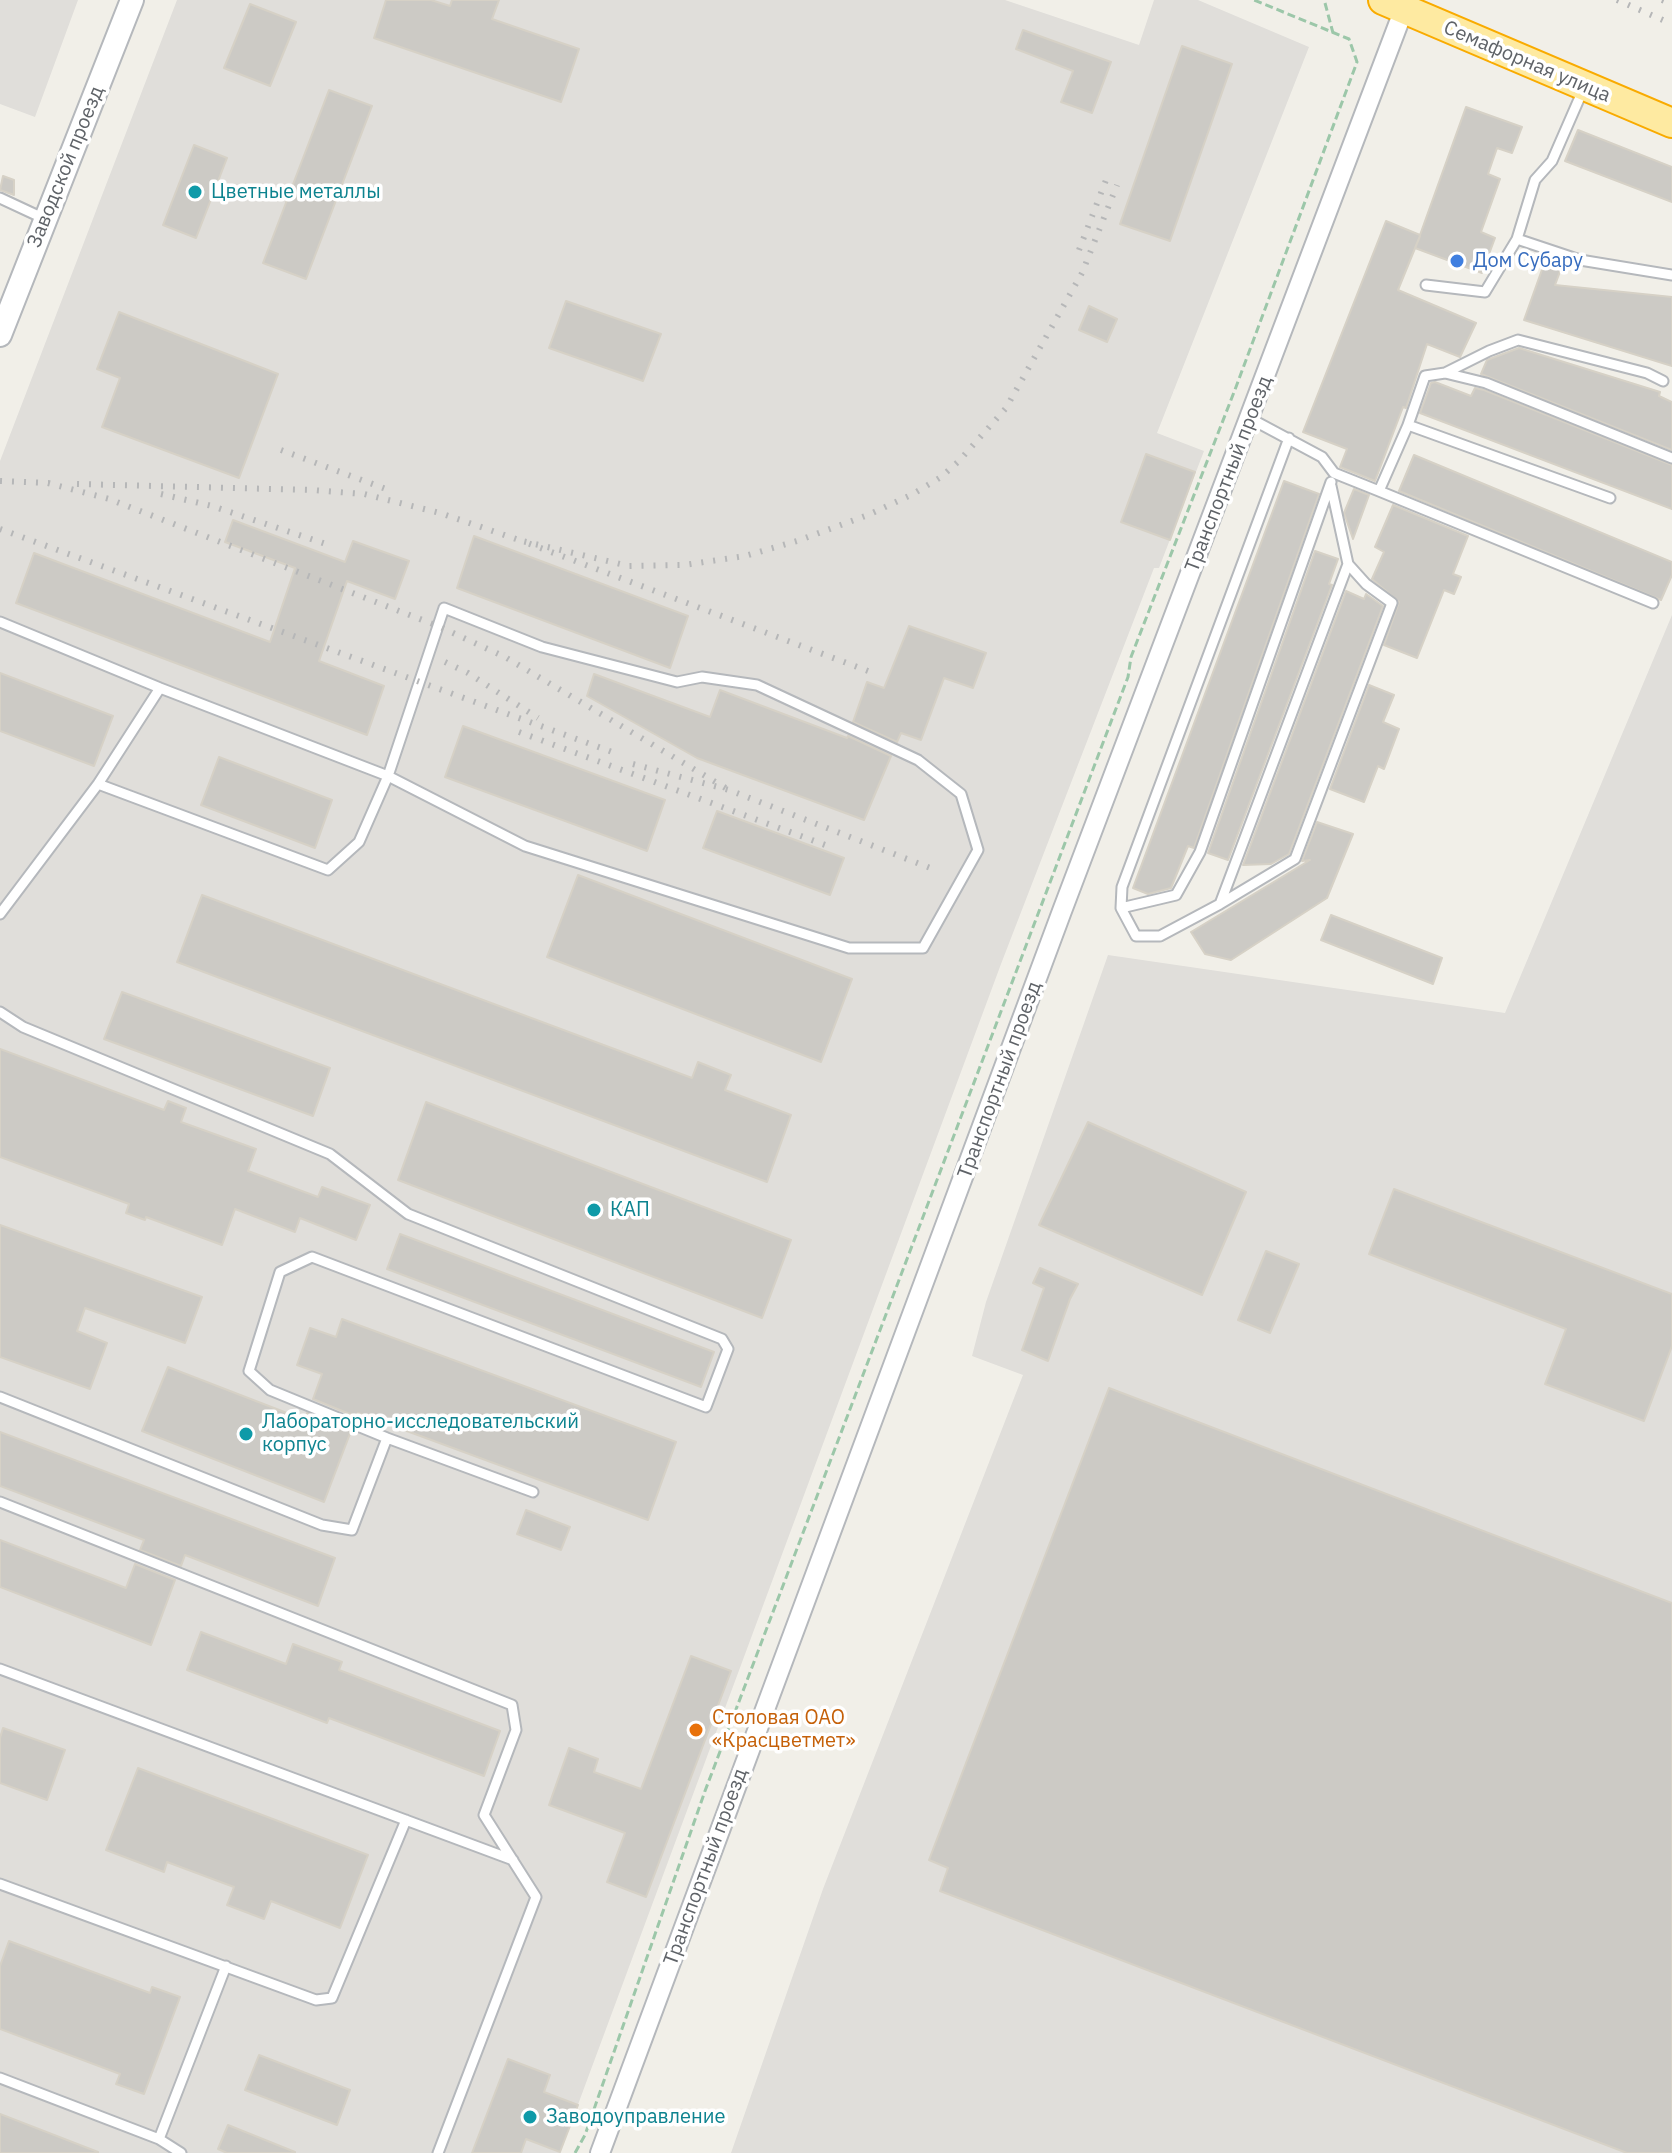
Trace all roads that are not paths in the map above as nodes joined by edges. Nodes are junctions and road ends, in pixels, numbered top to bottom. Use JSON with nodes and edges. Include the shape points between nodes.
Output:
{"nodes":[{"id":1,"x":132,"y":0,"type":"edge"},
{"id":2,"x":1394,"y":5,"type":"edge"},
{"id":3,"x":1584,"y":87,"type":"junction"},
{"id":4,"x":1672,"y":123,"type":"edge"},
{"id":5,"x":0,"y":198,"type":"edge"},
{"id":6,"x":45,"y":219,"type":"junction"},
{"id":7,"x":1517,"y":239,"type":"junction"},
{"id":8,"x":1672,"y":275,"type":"edge"},
{"id":9,"x":1426,"y":285,"type":"dead end"},
{"id":10,"x":0,"y":335,"type":"edge"},
{"id":11,"x":1445,"y":373,"type":"junction"},
{"id":12,"x":1663,"y":381,"type":"dead end"},
{"id":13,"x":1251,"y":419,"type":"junction"},
{"id":14,"x":1408,"y":425,"type":"junction"},
{"id":15,"x":1289,"y":438,"type":"junction"},
{"id":16,"x":1672,"y":458,"type":"edge"},
{"id":17,"x":1332,"y":478,"type":"junction"},
{"id":18,"x":1379,"y":491,"type":"junction"},
{"id":19,"x":1610,"y":498,"type":"dead end"},
{"id":20,"x":1348,"y":564,"type":"junction"},
{"id":21,"x":1653,"y":603,"type":"dead end"},
{"id":22,"x":0,"y":622,"type":"edge"},
{"id":23,"x":160,"y":688,"type":"junction"},
{"id":24,"x":388,"y":776,"type":"junction"},
{"id":25,"x":98,"y":784,"type":"junction"},
{"id":26,"x":1220,"y":904,"type":"junction"},
{"id":27,"x":1121,"y":908,"type":"junction"},
{"id":28,"x":0,"y":914,"type":"edge"},
{"id":29,"x":0,"y":1012,"type":"edge"},
{"id":30,"x":0,"y":1397,"type":"edge"},
{"id":31,"x":387,"y":1438,"type":"junction"},
{"id":32,"x":533,"y":1492,"type":"dead end"},
{"id":33,"x":0,"y":1502,"type":"edge"},
{"id":34,"x":0,"y":1669,"type":"edge"},
{"id":35,"x":406,"y":1820,"type":"junction"},
{"id":36,"x":513,"y":1860,"type":"junction"},
{"id":37,"x":0,"y":1884,"type":"edge"},
{"id":38,"x":226,"y":1966,"type":"junction"},
{"id":39,"x":0,"y":2078,"type":"edge"},
{"id":40,"x":159,"y":2139,"type":"junction"},
{"id":41,"x":181,"y":2153,"type":"edge"},
{"id":42,"x":438,"y":2153,"type":"edge"},
{"id":43,"x":600,"y":2153,"type":"edge"}],
"edges":[{"from":1,"to":6,"type":"street","name":"Заводской проезд"},
{"from":2,"to":3,"type":"highway","name":"Семафорная улица"},
{"from":2,"to":13,"type":"street","name":"Транспортный проезд"},
{"from":3,"to":4,"type":"highway","name":"Семафорная улица"},
{"from":3,"to":7,"type":"lane","via":[[1552,161],[1535,180]]},
{"from":5,"to":6,"type":"lane"},
{"from":6,"to":10,"type":"street","name":"Заводской проезд"},
{"from":7,"to":8,"type":"lane","via":[[1580,260]]},
{"from":7,"to":9,"type":"lane","via":[[1485,292]]},
{"from":11,"to":12,"type":"lane","via":[[1518,340]]},
{"from":11,"to":14,"type":"lane","via":[[1425,376]]},
{"from":11,"to":16,"type":"lane","via":[[1486,383]]},
{"from":13,"to":15,"type":"lane"},
{"from":13,"to":43,"type":"street","name":"Транспортный проезд"},
{"from":14,"to":18,"type":"lane"},
{"from":14,"to":19,"type":"lane"},
{"from":15,"to":17,"type":"lane","via":[[1322,457]]},
{"from":15,"to":27,"type":"lane","via":[[1122,887]]},
{"from":17,"to":18,"type":"lane"},
{"from":17,"to":20,"type":"lane"},
{"from":17,"to":27,"type":"lane","via":[[1200,852],[1176,895]]},
{"from":18,"to":21,"type":"lane"},
{"from":20,"to":26,"type":"lane"},
{"from":20,"to":26,"type":"lane","via":[[1392,603],[1295,859]]},
{"from":22,"to":23,"type":"lane"},
{"from":23,"to":24,"type":"lane"},
{"from":23,"to":25,"type":"lane"},
{"from":24,"to":24,"type":"lane","via":[[525,846],[849,948],[923,948],[978,850],[961,794],[918,760],[757,685],[702,677],[677,682],[542,647],[444,608]]},
{"from":24,"to":25,"type":"lane","via":[[359,842],[328,870]]},
{"from":25,"to":28,"type":"lane"},
{"from":26,"to":27,"type":"lane","via":[[1160,936],[1136,936]]},
{"from":29,"to":31,"type":"lane","via":[[23,1027],[330,1154],[408,1214],[722,1339],[728,1349],[706,1407],[312,1257],[280,1272],[249,1371],[270,1390]]},
{"from":30,"to":31,"type":"lane","via":[[322,1525],[352,1530]]},
{"from":31,"to":32,"type":"lane"},
{"from":33,"to":36,"type":"lane","via":[[512,1705],[516,1730],[484,1815]]},
{"from":34,"to":35,"type":"lane"},
{"from":35,"to":36,"type":"lane"},
{"from":35,"to":38,"type":"lane","via":[[332,1998],[316,2000]]},
{"from":36,"to":42,"type":"lane","via":[[536,1897]]},
{"from":37,"to":38,"type":"lane"},
{"from":38,"to":40,"type":"lane"},
{"from":39,"to":40,"type":"lane"},
{"from":40,"to":41,"type":"lane"}]}
